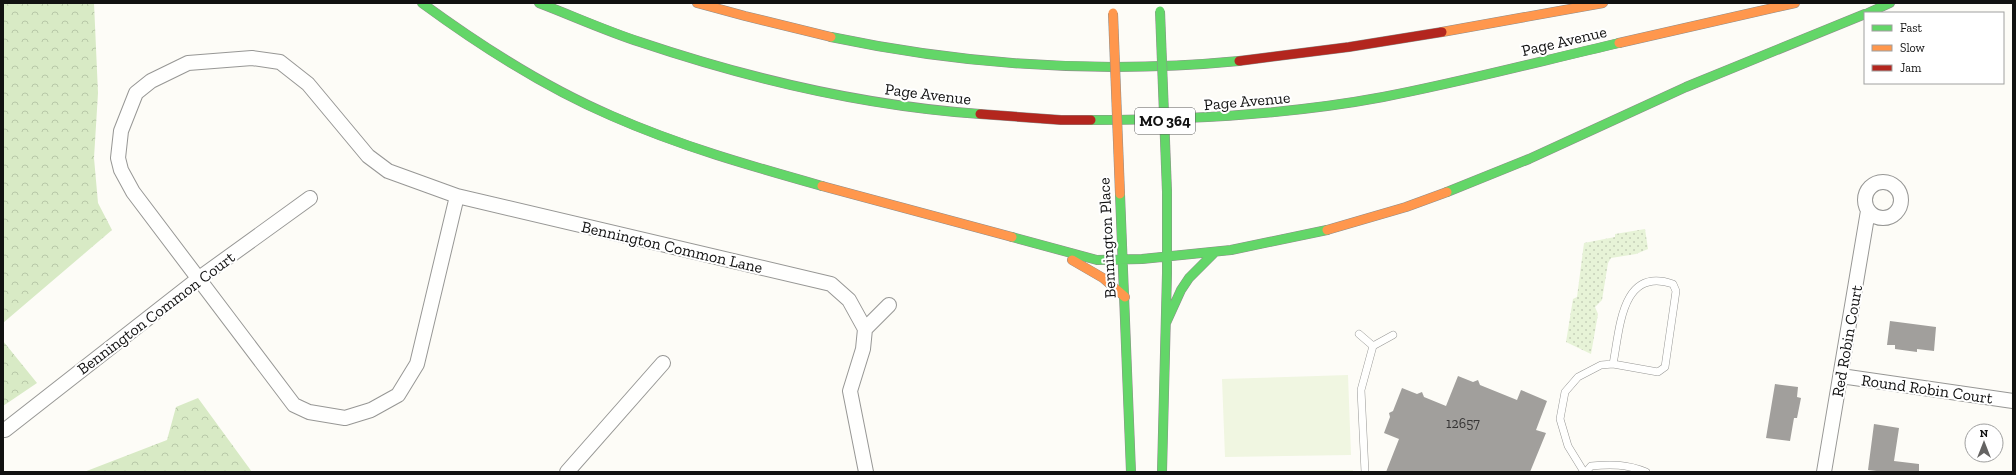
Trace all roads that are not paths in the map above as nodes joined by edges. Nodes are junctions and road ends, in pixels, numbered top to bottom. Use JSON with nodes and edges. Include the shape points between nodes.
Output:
{"nodes":[{"id":1,"x":422,"y":3,"type":"edge"},
{"id":2,"x":540,"y":3,"type":"edge"},
{"id":3,"x":697,"y":3,"type":"edge"},
{"id":4,"x":1113,"y":3,"type":"edge"},
{"id":5,"x":1600,"y":3,"type":"edge"},
{"id":6,"x":1795,"y":3,"type":"edge"},
{"id":7,"x":1890,"y":3,"type":"edge"},
{"id":8,"x":1160,"y":7,"type":"edge"},
{"id":9,"x":1870,"y":12,"type":"edge"},
{"id":10,"x":1864,"y":14,"type":"edge"},
{"id":11,"x":457,"y":196,"type":"junction"},
{"id":12,"x":310,"y":198,"type":"dead end"},
{"id":13,"x":1868,"y":211,"type":"dead end"},
{"id":14,"x":1050,"y":248,"type":"junction"},
{"id":15,"x":1214,"y":252,"type":"junction"},
{"id":16,"x":1167,"y":258,"type":"junction"},
{"id":17,"x":1124,"y":260,"type":"junction"},
{"id":18,"x":198,"y":279,"type":"junction"},
{"id":19,"x":1125,"y":297,"type":"junction"},
{"id":20,"x":889,"y":305,"type":"dead end"},
{"id":21,"x":1166,"y":323,"type":"junction"},
{"id":22,"x":865,"y":329,"type":"junction"},
{"id":23,"x":1358,"y":334,"type":"dead end"},
{"id":24,"x":1393,"y":335,"type":"dead end"},
{"id":25,"x":1373,"y":346,"type":"junction"},
{"id":26,"x":663,"y":363,"type":"dead end"},
{"id":27,"x":1613,"y":364,"type":"junction"},
{"id":28,"x":1841,"y":376,"type":"junction"},
{"id":29,"x":2013,"y":401,"type":"edge"},
{"id":30,"x":5,"y":430,"type":"dead end"},
{"id":31,"x":566,"y":472,"type":"edge"},
{"id":32,"x":866,"y":472,"type":"edge"},
{"id":33,"x":1131,"y":472,"type":"edge"},
{"id":34,"x":1162,"y":472,"type":"edge"},
{"id":35,"x":1365,"y":472,"type":"edge"},
{"id":36,"x":1585,"y":472,"type":"edge"},
{"id":37,"x":1646,"y":472,"type":"edge"},
{"id":38,"x":1824,"y":472,"type":"edge"}],
"edges":[{"from":1,"to":14,"type":"main road","via":[[510,63],[586,104],[639,127],[752,166]]},
{"from":2,"to":6,"type":"main road","name":"Page Avenue","number":"MO 364","via":[[666,52],[775,82],[842,97],[961,114],[1078,122],[1197,120],[1324,108]]},
{"from":3,"to":5,"type":"main road","name":"Page Avenue","via":[[796,30],[913,52],[1088,67],[1162,66],[1268,59],[1386,42]]},
{"from":4,"to":17,"type":"main road","name":"Bennington Place","bridge":true},
{"from":7,"to":9,"type":"main road"},
{"from":8,"to":16,"type":"main road","bridge":true},
{"from":10,"to":15,"type":"main road","via":[[1810,39],[1697,82],[1449,192],[1334,228]]},
{"from":11,"to":18,"type":"street","name":"Bennington Common Lane","via":[[417,364],[398,395],[371,410],[345,418],[309,412],[294,405]]},
{"from":11,"to":18,"type":"street","name":"Bennington Common Lane","via":[[388,171],[368,156],[308,84],[280,62],[252,58],[188,63],[151,81],[136,93],[122,131],[118,158],[133,192]]},
{"from":11,"to":22,"type":"street","name":"Bennington Common Lane","via":[[832,284],[849,300]]},
{"from":12,"to":18,"type":"street","name":"Bennington Common Court"},
{"from":13,"to":28,"type":"street","name":"Red Robin Court"},
{"from":14,"to":17,"type":"main road","via":[[1097,260]]},
{"from":14,"to":19,"type":"main road","via":[[1103,278]]},
{"from":15,"to":16,"type":"main road"},
{"from":15,"to":21,"type":"main road","via":[[1189,278]]},
{"from":16,"to":17,"type":"main road"},
{"from":16,"to":21,"type":"main road"},
{"from":17,"to":19,"type":"main road","name":"Bennington Place"},
{"from":18,"to":30,"type":"street","name":"Bennington Common Court"},
{"from":19,"to":33,"type":"main road","name":"Bennington Place"},
{"from":20,"to":22,"type":"street"},
{"from":21,"to":34,"type":"main road"},
{"from":22,"to":32,"type":"street","via":[[863,349],[850,391]]},
{"from":23,"to":25,"type":"lane"},
{"from":24,"to":25,"type":"lane"},
{"from":25,"to":35,"type":"lane","via":[[1361,390]]},
{"from":26,"to":31,"type":"street"},
{"from":27,"to":27,"type":"lane","via":[[1658,372],[1665,367],[1676,291],[1673,284],[1664,280],[1651,280],[1634,288],[1625,304]]},
{"from":27,"to":36,"type":"lane","via":[[1601,365],[1578,377],[1565,392],[1560,419],[1568,446]]},
{"from":28,"to":29,"type":"street","name":"Round Robin Court"},
{"from":28,"to":38,"type":"street","name":"Red Robin Court"},
{"from":36,"to":37,"type":"lane","via":[[1591,466],[1611,464]]}]}
